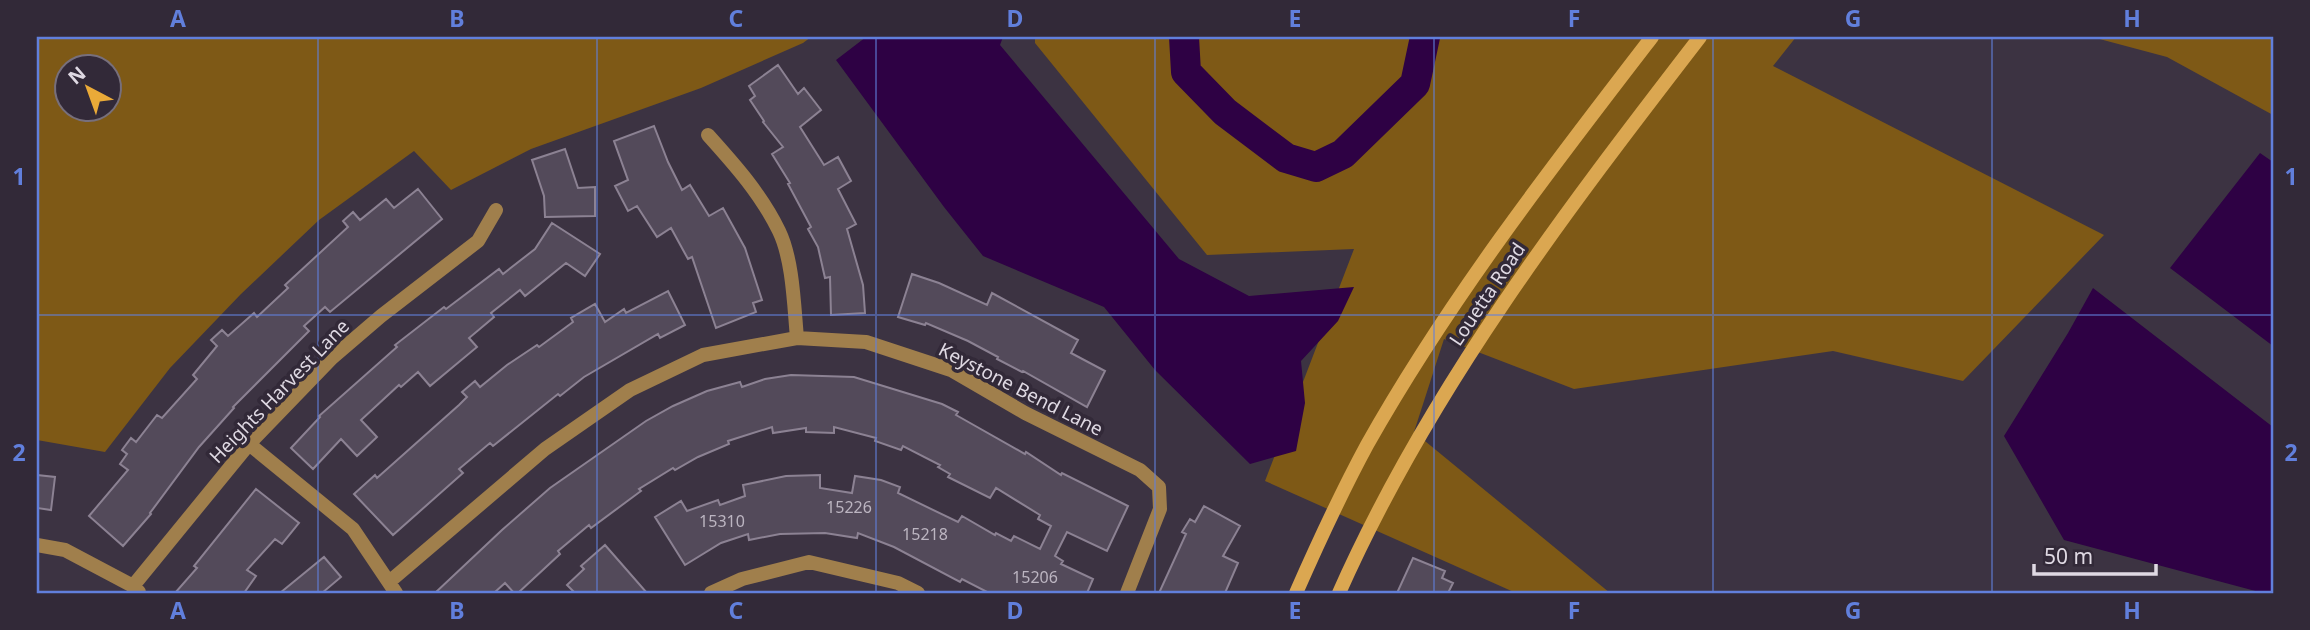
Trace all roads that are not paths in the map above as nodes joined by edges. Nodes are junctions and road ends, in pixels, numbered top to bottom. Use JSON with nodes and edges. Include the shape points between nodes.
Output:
{"nodes":[{"id":1,"x":1652,"y":37,"type":"edge"},
{"id":2,"x":1700,"y":37,"type":"edge"},
{"id":3,"x":708,"y":135,"type":"dead end"},
{"id":4,"x":496,"y":210,"type":"dead end"},
{"id":5,"x":797,"y":338,"type":"junction"},
{"id":6,"x":249,"y":444,"type":"junction"},
{"id":7,"x":37,"y":545,"type":"edge"},
{"id":8,"x":392,"y":588,"type":"edge"},
{"id":9,"x":136,"y":590,"type":"edge"},
{"id":10,"x":711,"y":593,"type":"edge"},
{"id":11,"x":918,"y":593,"type":"edge"},
{"id":12,"x":1126,"y":593,"type":"edge"},
{"id":13,"x":1296,"y":593,"type":"edge"},
{"id":14,"x":1339,"y":593,"type":"edge"}],
"edges":[{"from":1,"to":13,"type":"main road","name":"Louetta Road","via":[[1480,267],[1419,362],[1367,445]]},
{"from":2,"to":14,"type":"main road","name":"Louetta Road","via":[[1518,280],[1456,375],[1405,459]]},
{"from":3,"to":5,"type":"street","via":[[744,174],[780,233],[792,284]]},
{"from":4,"to":6,"type":"street","name":"Heights Harvest Lane","via":[[478,241],[332,358]]},
{"from":5,"to":8,"type":"street","name":"Keystone Bend Lane","via":[[703,355],[631,390],[545,449]]},
{"from":5,"to":12,"type":"street","name":"Keystone Bend Lane","via":[[866,342],[951,370],[1025,414],[1140,470],[1158,487],[1160,509]]},
{"from":6,"to":8,"type":"street","via":[[353,529]]},
{"from":6,"to":9,"type":"street","name":"Heights Harvest Lane"},
{"from":7,"to":9,"type":"street","via":[[65,550]]},
{"from":10,"to":11,"type":"street","via":[[742,579],[809,562],[898,583]]}]}
